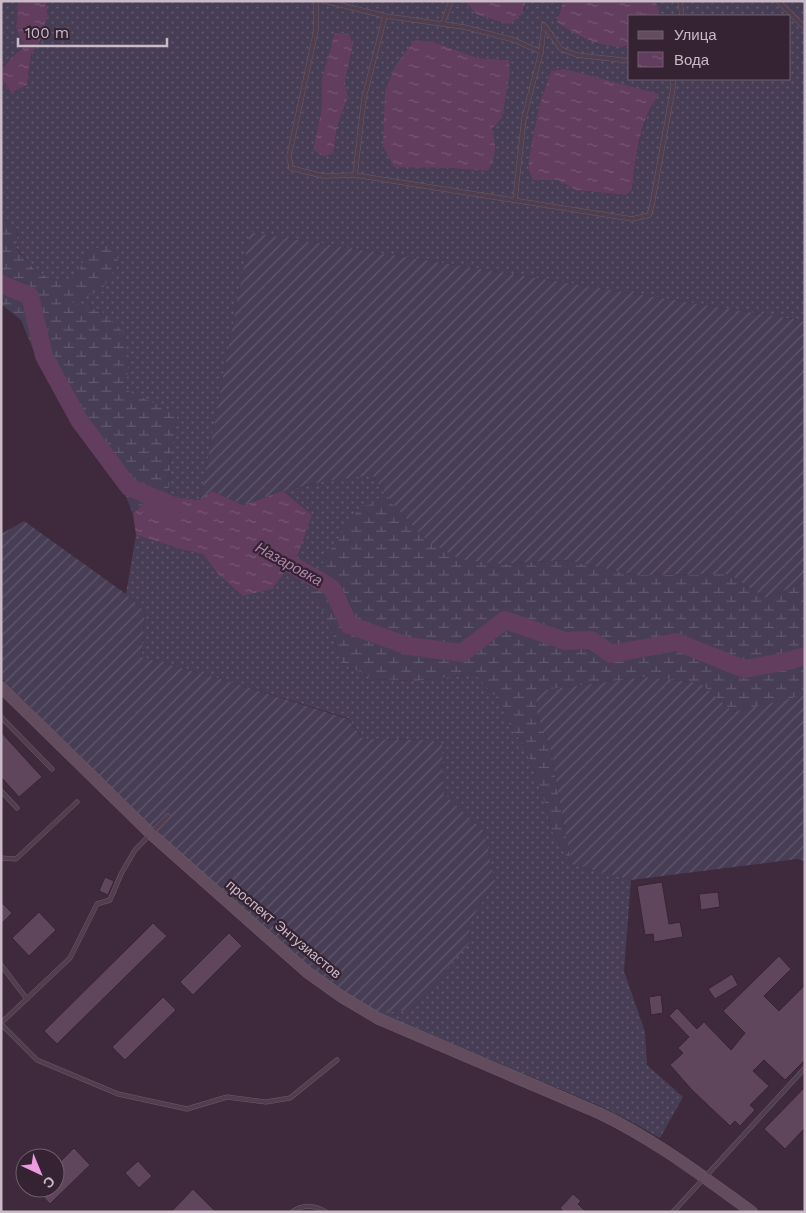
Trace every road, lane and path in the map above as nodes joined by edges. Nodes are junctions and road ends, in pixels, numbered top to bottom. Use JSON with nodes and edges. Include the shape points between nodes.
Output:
{"nodes":[{"id":1,"x":316,"y":1,"type":"edge"},
{"id":2,"x":325,"y":1,"type":"edge"},
{"id":3,"x":451,"y":1,"type":"edge"},
{"id":4,"x":680,"y":1,"type":"edge"},
{"id":5,"x":778,"y":1,"type":"edge"},
{"id":6,"x":682,"y":15,"type":"edge"},
{"id":7,"x":385,"y":16,"type":"junction"},
{"id":8,"x":443,"y":23,"type":"junction"},
{"id":9,"x":805,"y":28,"type":"edge"},
{"id":10,"x":541,"y":52,"type":"junction"},
{"id":11,"x":628,"y":62,"type":"edge"},
{"id":12,"x":673,"y":80,"type":"edge"},
{"id":13,"x":355,"y":175,"type":"junction"},
{"id":14,"x":514,"y":200,"type":"junction"},
{"id":15,"x":1,"y":687,"type":"edge"},
{"id":16,"x":1,"y":717,"type":"edge"},
{"id":17,"x":52,"y":769,"type":"dead end"},
{"id":18,"x":1,"y":792,"type":"edge"},
{"id":19,"x":77,"y":802,"type":"dead end"},
{"id":20,"x":17,"y":808,"type":"dead end"},
{"id":21,"x":168,"y":816,"type":"dead end"},
{"id":22,"x":151,"y":834,"type":"junction"},
{"id":23,"x":1,"y":858,"type":"edge"},
{"id":24,"x":1,"y":965,"type":"edge"},
{"id":25,"x":27,"y":999,"type":"junction"},
{"id":26,"x":1,"y":1023,"type":"edge"},
{"id":27,"x":337,"y":1060,"type":"dead end"},
{"id":28,"x":805,"y":1068,"type":"edge"},
{"id":29,"x":704,"y":1177,"type":"junction"},
{"id":30,"x":292,"y":1212,"type":"edge"},
{"id":31,"x":326,"y":1212,"type":"edge"},
{"id":32,"x":673,"y":1212,"type":"edge"},
{"id":33,"x":752,"y":1212,"type":"edge"}],
"edges":[{"from":1,"to":13,"type":"lane","via":[[316,30],[289,156],[291,168],[323,176]]},
{"from":2,"to":7,"type":"lane"},
{"from":3,"to":8,"type":"lane"},
{"from":4,"to":6,"type":"lane"},
{"from":5,"to":9,"type":"lane"},
{"from":7,"to":8,"type":"lane"},
{"from":7,"to":13,"type":"lane","via":[[364,98]]},
{"from":8,"to":10,"type":"lane","via":[[514,40]]},
{"from":10,"to":11,"type":"lane","via":[[544,25],[561,49],[577,55]]},
{"from":10,"to":14,"type":"lane","via":[[524,118]]},
{"from":12,"to":14,"type":"lane","via":[[649,216],[632,220]]},
{"from":13,"to":14,"type":"lane"},
{"from":15,"to":22,"type":"street","name":"проспект Энтузиастов"},
{"from":16,"to":17,"type":"lane"},
{"from":18,"to":20,"type":"lane"},
{"from":19,"to":23,"type":"lane","via":[[16,859]]},
{"from":21,"to":22,"type":"lane"},
{"from":22,"to":25,"type":"lane","via":[[135,850],[110,900],[96,904],[70,958]]},
{"from":22,"to":29,"type":"street","name":"проспект Энтузиастов","via":[[307,972],[342,997],[378,1019],[629,1127]]},
{"from":24,"to":25,"type":"lane"},
{"from":25,"to":26,"type":"lane"},
{"from":26,"to":27,"type":"lane","via":[[36,1060],[118,1094],[187,1109],[227,1097],[266,1102],[290,1098]]},
{"from":28,"to":29,"type":"lane"},
{"from":29,"to":32,"type":"lane"},
{"from":29,"to":33,"type":"street","name":"проспект Энтузиастов"},
{"from":30,"to":31,"type":"lane","via":[[313,1206]]}]}
